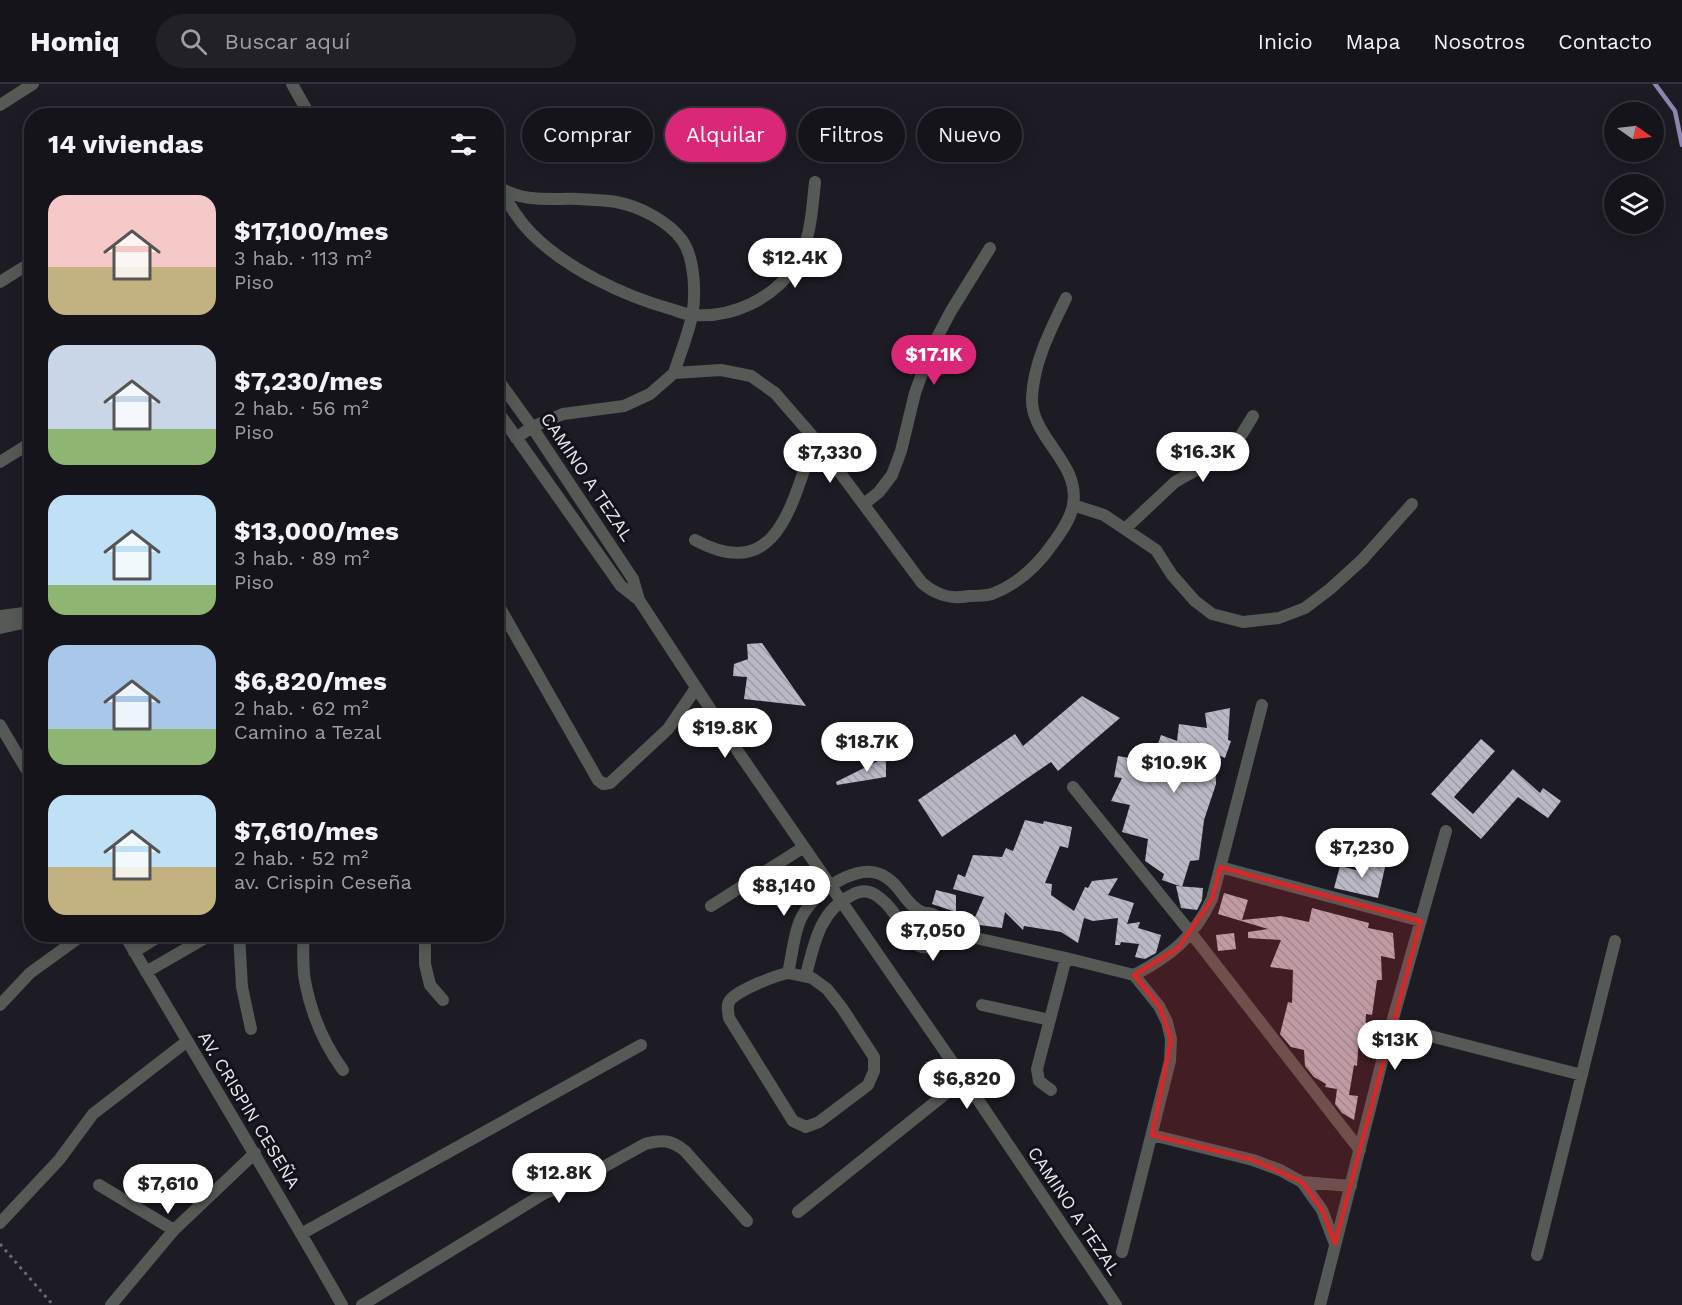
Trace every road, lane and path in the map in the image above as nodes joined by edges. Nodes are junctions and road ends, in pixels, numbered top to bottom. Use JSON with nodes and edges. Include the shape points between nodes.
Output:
{"nodes":[{"id":1,"x":33,"y":84,"type":"edge"},
{"id":2,"x":292,"y":84,"type":"edge"},
{"id":3,"x":0,"y":105,"type":"edge"},
{"id":4,"x":306,"y":108,"type":"edge"},
{"id":5,"x":815,"y":182,"type":"dead end"},
{"id":6,"x":504,"y":188,"type":"edge"},
{"id":7,"x":504,"y":196,"type":"edge"},
{"id":8,"x":990,"y":248,"type":"dead end"},
{"id":9,"x":24,"y":267,"type":"edge"},
{"id":10,"x":0,"y":282,"type":"edge"},
{"id":11,"x":1066,"y":298,"type":"dead end"},
{"id":12,"x":692,"y":316,"type":"junction"},
{"id":13,"x":674,"y":373,"type":"junction"},
{"id":14,"x":504,"y":388,"type":"edge"},
{"id":15,"x":1253,"y":416,"type":"dead end"},
{"id":16,"x":504,"y":421,"type":"edge"},
{"id":17,"x":532,"y":427,"type":"junction"},
{"id":18,"x":516,"y":438,"type":"junction"},
{"id":19,"x":815,"y":439,"type":"junction"},
{"id":20,"x":24,"y":447,"type":"edge"},
{"id":21,"x":0,"y":462,"type":"edge"},
{"id":22,"x":864,"y":504,"type":"junction"},
{"id":23,"x":1412,"y":504,"type":"dead end"},
{"id":24,"x":1073,"y":505,"type":"junction"},
{"id":25,"x":1126,"y":528,"type":"junction"},
{"id":26,"x":694,"y":540,"type":"dead end"},
{"id":27,"x":639,"y":600,"type":"junction"},
{"id":28,"x":24,"y":613,"type":"edge"},
{"id":29,"x":504,"y":615,"type":"edge"},
{"id":30,"x":0,"y":616,"type":"edge"},
{"id":31,"x":24,"y":623,"type":"edge"},
{"id":32,"x":0,"y":628,"type":"edge"},
{"id":33,"x":696,"y":688,"type":"junction"},
{"id":34,"x":1262,"y":705,"type":"dead end"},
{"id":35,"x":0,"y":725,"type":"edge"},
{"id":36,"x":24,"y":766,"type":"edge"},
{"id":37,"x":1073,"y":787,"type":"dead end"},
{"id":38,"x":1446,"y":831,"type":"dead end"},
{"id":39,"x":804,"y":848,"type":"junction"},
{"id":40,"x":1220,"y":867,"type":"junction"},
{"id":41,"x":829,"y":885,"type":"junction"},
{"id":42,"x":840,"y":901,"type":"junction"},
{"id":43,"x":711,"y":906,"type":"dead end"},
{"id":44,"x":924,"y":914,"type":"junction"},
{"id":45,"x":1421,"y":921,"type":"junction"},
{"id":46,"x":944,"y":931,"type":"junction"},
{"id":47,"x":1191,"y":933,"type":"junction"},
{"id":48,"x":911,"y":938,"type":"junction"},
{"id":49,"x":1615,"y":941,"type":"dead end"},
{"id":50,"x":73,"y":942,"type":"edge"},
{"id":51,"x":128,"y":942,"type":"edge"},
{"id":52,"x":150,"y":942,"type":"edge"},
{"id":53,"x":198,"y":942,"type":"edge"},
{"id":54,"x":239,"y":942,"type":"edge"},
{"id":55,"x":303,"y":942,"type":"edge"},
{"id":56,"x":425,"y":942,"type":"edge"},
{"id":57,"x":134,"y":952,"type":"junction"},
{"id":58,"x":1066,"y":958,"type":"junction"},
{"id":59,"x":146,"y":972,"type":"junction"},
{"id":60,"x":788,"y":973,"type":"junction"},
{"id":61,"x":806,"y":975,"type":"junction"},
{"id":62,"x":1134,"y":975,"type":"junction"},
{"id":63,"x":443,"y":1000,"type":"dead end"},
{"id":64,"x":0,"y":1005,"type":"edge"},
{"id":65,"x":982,"y":1005,"type":"dead end"},
{"id":66,"x":1050,"y":1020,"type":"junction"},
{"id":67,"x":1391,"y":1026,"type":"junction"},
{"id":68,"x":251,"y":1029,"type":"dead end"},
{"id":69,"x":186,"y":1042,"type":"junction"},
{"id":70,"x":641,"y":1045,"type":"dead end"},
{"id":71,"x":343,"y":1070,"type":"dead end"},
{"id":72,"x":1582,"y":1075,"type":"junction"},
{"id":73,"x":964,"y":1079,"type":"junction"},
{"id":74,"x":1051,"y":1090,"type":"dead end"},
{"id":75,"x":1152,"y":1135,"type":"junction"},
{"id":76,"x":1360,"y":1150,"type":"junction"},
{"id":77,"x":255,"y":1153,"type":"junction"},
{"id":78,"x":1302,"y":1182,"type":"junction"},
{"id":79,"x":99,"y":1185,"type":"dead end"},
{"id":80,"x":1351,"y":1186,"type":"junction"},
{"id":81,"x":798,"y":1212,"type":"dead end"},
{"id":82,"x":747,"y":1221,"type":"dead end"},
{"id":83,"x":0,"y":1223,"type":"edge"},
{"id":84,"x":174,"y":1230,"type":"junction"},
{"id":85,"x":301,"y":1234,"type":"junction"},
{"id":86,"x":0,"y":1244,"type":"edge"},
{"id":87,"x":1335,"y":1244,"type":"junction"},
{"id":88,"x":1122,"y":1252,"type":"dead end"},
{"id":89,"x":1537,"y":1255,"type":"dead end"},
{"id":90,"x":53,"y":1305,"type":"edge"},
{"id":91,"x":111,"y":1305,"type":"edge"},
{"id":92,"x":342,"y":1305,"type":"edge"},
{"id":93,"x":362,"y":1305,"type":"edge"},
{"id":94,"x":1116,"y":1305,"type":"edge"},
{"id":95,"x":1320,"y":1305,"type":"edge"}],
"edges":[{"from":1,"to":3,"type":"street"},
{"from":2,"to":4,"type":"street"},
{"from":5,"to":12,"type":"street","via":[[807,238],[796,265],[779,285],[760,300],[730,313]]},
{"from":6,"to":12,"type":"street","via":[[539,200],[616,202],[666,224],[683,241],[690,260],[694,284]]},
{"from":7,"to":12,"type":"street","via":[[513,213],[533,235],[576,266],[629,294]]},
{"from":8,"to":22,"type":"street","via":[[931,348],[892,475]]},
{"from":9,"to":10,"type":"street"},
{"from":11,"to":24,"type":"street","via":[[1045,340],[1031,400],[1038,426],[1064,463],[1072,482]]},
{"from":12,"to":13,"type":"street"},
{"from":13,"to":17,"type":"street","via":[[650,394],[624,406],[563,414]]},
{"from":13,"to":19,"type":"street","via":[[721,369],[751,376],[775,393]]},
{"from":14,"to":17,"type":"street","name":"CAMINO A TEZAL"},
{"from":15,"to":25,"type":"street","via":[[1231,446],[1175,482]]},
{"from":16,"to":18,"type":"street","name":"CAMINO A TEZAL"},
{"from":17,"to":18,"type":"street"},
{"from":17,"to":27,"type":"street","name":"CAMINO A TEZAL","via":[[633,579]]},
{"from":18,"to":27,"type":"street","name":"CAMINO A TEZAL","via":[[621,586]]},
{"from":19,"to":22,"type":"street"},
{"from":19,"to":26,"type":"street","via":[[791,507],[779,530],[765,545],[744,553],[723,552]]},
{"from":20,"to":21,"type":"street"},
{"from":22,"to":24,"type":"street","via":[[922,583],[955,598],[991,594],[1023,577],[1053,544]]},
{"from":23,"to":25,"type":"street","via":[[1362,560],[1305,608],[1280,618],[1243,622],[1212,614],[1195,602],[1156,550]]},
{"from":24,"to":25,"type":"street","via":[[1104,515]]},
{"from":27,"to":33,"type":"street","name":"CAMINO A TEZAL"},
{"from":28,"to":30,"type":"street"},
{"from":29,"to":33,"type":"street","via":[[603,784],[610,783],[668,729]]},
{"from":31,"to":32,"type":"street"},
{"from":33,"to":39,"type":"street","name":"CAMINO A TEZAL"},
{"from":34,"to":40,"type":"street"},
{"from":35,"to":36,"type":"street"},
{"from":37,"to":47,"type":"street"},
{"from":38,"to":45,"type":"street"},
{"from":39,"to":41,"type":"street","name":"CAMINO A TEZAL"},
{"from":39,"to":43,"type":"street"},
{"from":40,"to":45,"type":"street"},
{"from":40,"to":47,"type":"street","via":[[1212,899]]},
{"from":41,"to":42,"type":"street","name":"CAMINO A TEZAL"},
{"from":41,"to":44,"type":"street","via":[[860,872],[880,874],[895,884],[914,909]]},
{"from":41,"to":60,"type":"street","via":[[799,922]]},
{"from":42,"to":48,"type":"street","via":[[860,891],[872,893]]},
{"from":42,"to":61,"type":"street","via":[[818,930]]},
{"from":42,"to":73,"type":"street","name":"CAMINO A TEZAL"},
{"from":44,"to":46,"type":"street","via":[[938,918]]},
{"from":44,"to":48,"type":"street","via":[[911,922]]},
{"from":45,"to":67,"type":"street"},
{"from":46,"to":48,"type":"street","via":[[941,940],[925,948]]},
{"from":46,"to":58,"type":"street"},
{"from":47,"to":62,"type":"street","via":[[1178,948]]},
{"from":47,"to":76,"type":"street"},
{"from":49,"to":72,"type":"street"},
{"from":50,"to":64,"type":"street","via":[[30,973]]},
{"from":51,"to":57,"type":"street","name":"AV. CRISPIN CESEÑA"},
{"from":52,"to":57,"type":"street"},
{"from":53,"to":59,"type":"street"},
{"from":54,"to":68,"type":"street","via":[[242,987]]},
{"from":55,"to":71,"type":"street","via":[[305,980],[316,1020]]},
{"from":56,"to":63,"type":"street","via":[[430,985]]},
{"from":57,"to":59,"type":"street","name":"AV. CRISPIN CESEÑA"},
{"from":58,"to":62,"type":"street"},
{"from":58,"to":66,"type":"street"},
{"from":59,"to":69,"type":"street","name":"AV. CRISPIN CESEÑA"},
{"from":60,"to":61,"type":"street"},
{"from":60,"to":61,"type":"street","via":[[765,980],[730,1000],[727,1008],[729,1018],[793,1121],[806,1127],[819,1122],[868,1084],[874,1071],[874,1057],[842,1008],[827,989]]},
{"from":62,"to":75,"type":"street","via":[[1158,1006],[1171,1039],[1170,1060]]},
{"from":65,"to":66,"type":"street"},
{"from":66,"to":74,"type":"street","via":[[1037,1075]]},
{"from":67,"to":72,"type":"street"},
{"from":67,"to":76,"type":"street"},
{"from":69,"to":77,"type":"street","name":"AV. CRISPIN CESEÑA"},
{"from":69,"to":83,"type":"street","via":[[93,1114],[59,1160]]},
{"from":70,"to":85,"type":"street"},
{"from":72,"to":89,"type":"street"},
{"from":73,"to":81,"type":"street"},
{"from":73,"to":94,"type":"street","name":"CAMINO A TEZAL"},
{"from":75,"to":78,"type":"street","via":[[1253,1160]]},
{"from":75,"to":88,"type":"street"},
{"from":76,"to":80,"type":"street"},
{"from":77,"to":84,"type":"street"},
{"from":77,"to":85,"type":"street","name":"AV. CRISPIN CESEÑA"},
{"from":78,"to":80,"type":"street"},
{"from":78,"to":87,"type":"street","via":[[1322,1210]]},
{"from":79,"to":84,"type":"street"},
{"from":80,"to":87,"type":"street"},
{"from":82,"to":93,"type":"street","via":[[685,1151],[676,1144],[656,1141],[544,1194]]},
{"from":84,"to":91,"type":"street"},
{"from":85,"to":92,"type":"street","name":"AV. CRISPIN CESEÑA"},
{"from":86,"to":90,"type":"path"},
{"from":87,"to":95,"type":"street"}]}
